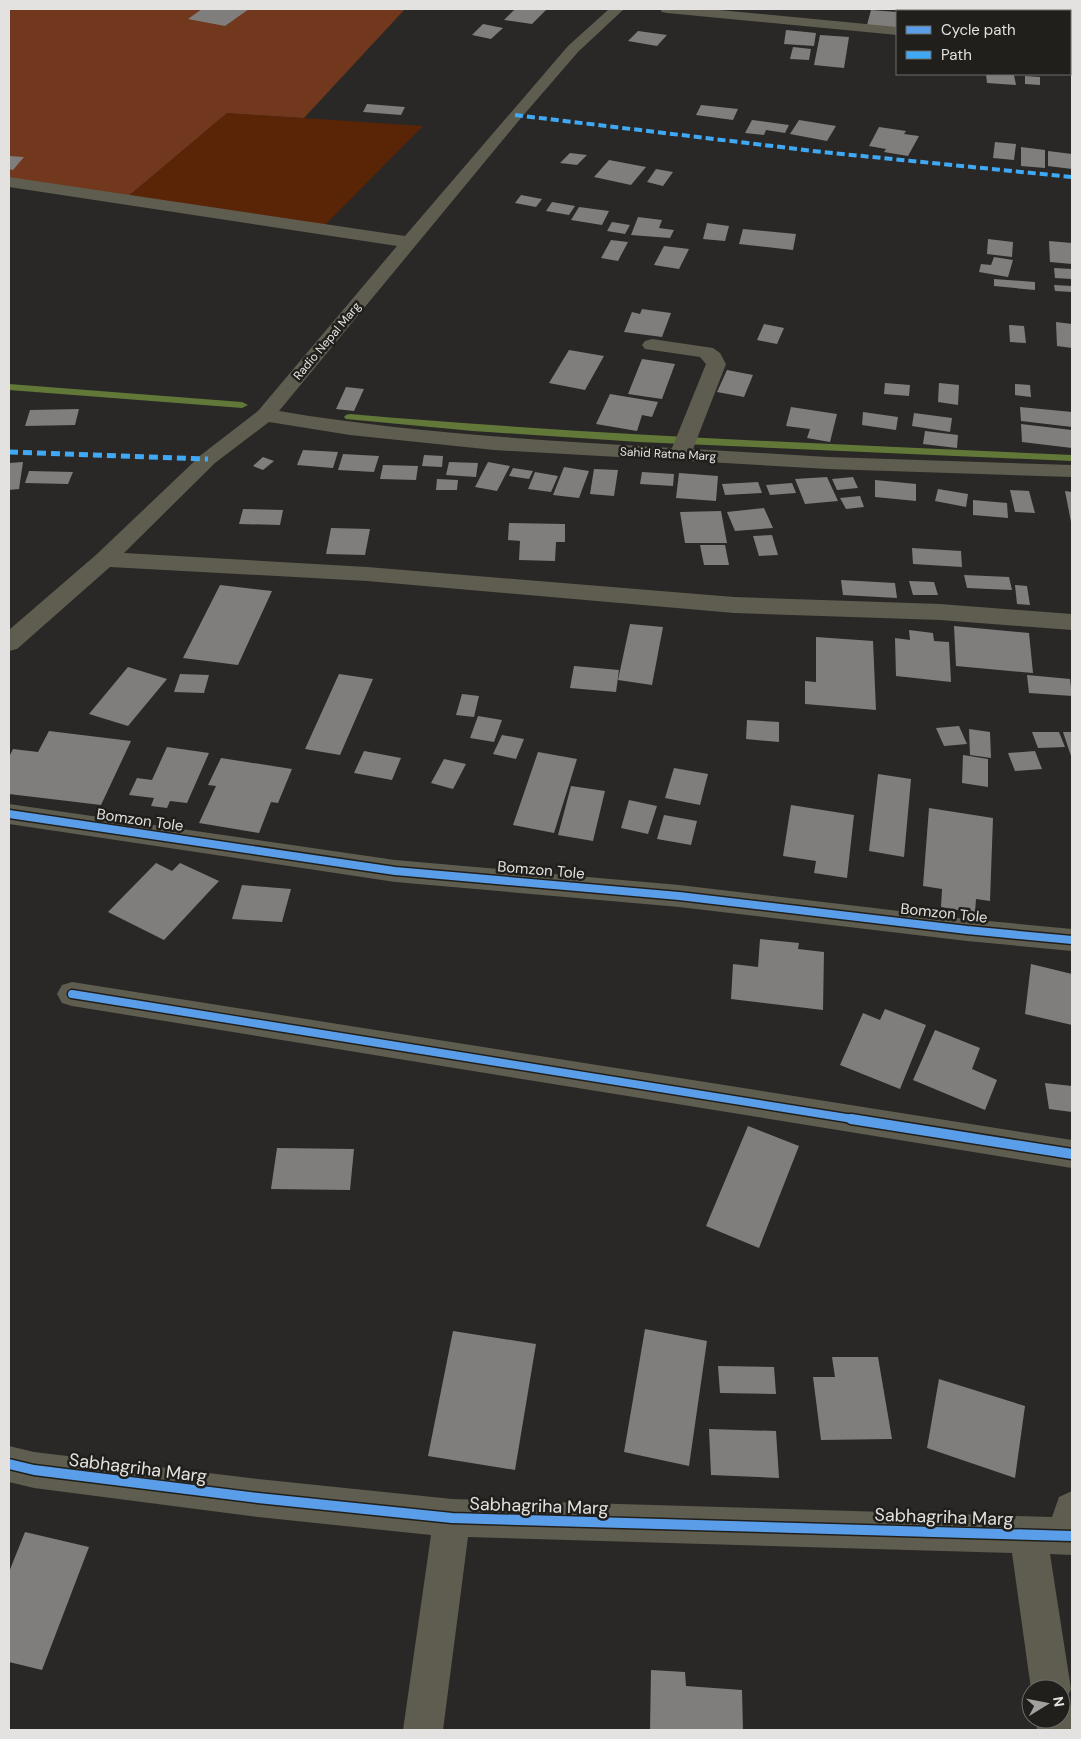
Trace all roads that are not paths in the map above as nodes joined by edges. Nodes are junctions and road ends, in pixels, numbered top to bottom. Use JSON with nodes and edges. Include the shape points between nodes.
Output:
{"nodes":[{"id":1,"x":617,"y":9,"type":"edge"},
{"id":2,"x":667,"y":9,"type":"edge"},
{"id":3,"x":896,"y":32,"type":"edge"},
{"id":4,"x":9,"y":182,"type":"edge"},
{"id":5,"x":409,"y":242,"type":"junction"},
{"id":6,"x":652,"y":345,"type":"dead end"},
{"id":7,"x":265,"y":415,"type":"junction"},
{"id":8,"x":680,"y":455,"type":"junction"},
{"id":9,"x":1072,"y":471,"type":"edge"},
{"id":10,"x":105,"y":559,"type":"junction"},
{"id":11,"x":1072,"y":622,"type":"edge"},
{"id":12,"x":9,"y":644,"type":"edge"},
{"id":13,"x":9,"y":814,"type":"edge"},
{"id":14,"x":1072,"y":940,"type":"edge"},
{"id":15,"x":72,"y":994,"type":"dead end"},
{"id":16,"x":1072,"y":1154,"type":"edge"},
{"id":17,"x":9,"y":1464,"type":"edge"},
{"id":18,"x":452,"y":1518,"type":"junction"},
{"id":19,"x":1070,"y":1527,"type":"edge"},
{"id":20,"x":1028,"y":1534,"type":"junction"},
{"id":21,"x":1050,"y":1679,"type":"edge"},
{"id":22,"x":423,"y":1730,"type":"edge"}],
"edges":[{"from":1,"to":5,"type":"street","name":"Radio Nepal Marg","via":[[573,49]]},
{"from":2,"to":3,"type":"street"},
{"from":4,"to":5,"type":"street"},
{"from":5,"to":7,"type":"street","name":"Radio Nepal Marg"},
{"from":6,"to":8,"type":"street","via":[[706,352],[716,364]]},
{"from":7,"to":8,"type":"street","name":"Sahid Ratna Marg","via":[[350,429],[494,444]]},
{"from":7,"to":10,"type":"street","name":"Radio Nepal Marg","via":[[208,459]]},
{"from":8,"to":9,"type":"street","name":"Sahid Ratna Marg"},
{"from":10,"to":11,"type":"street","via":[[367,574],[734,604],[940,612]]},
{"from":10,"to":12,"type":"street","name":"Radio Nepal Marg"},
{"from":13,"to":14,"type":"street","name":"Bomzon Tole","via":[[395,871],[679,896]]},
{"from":15,"to":16,"type":"street"},
{"from":17,"to":18,"type":"street","name":"Sabhagriha Marg","via":[[34,1470],[258,1498]]},
{"from":18,"to":20,"type":"street","name":"Sabhagriha Marg"},
{"from":18,"to":22,"type":"street"},
{"from":19,"to":20,"type":"street","name":"Sabhagriha Marg"},
{"from":20,"to":21,"type":"street"}]}
